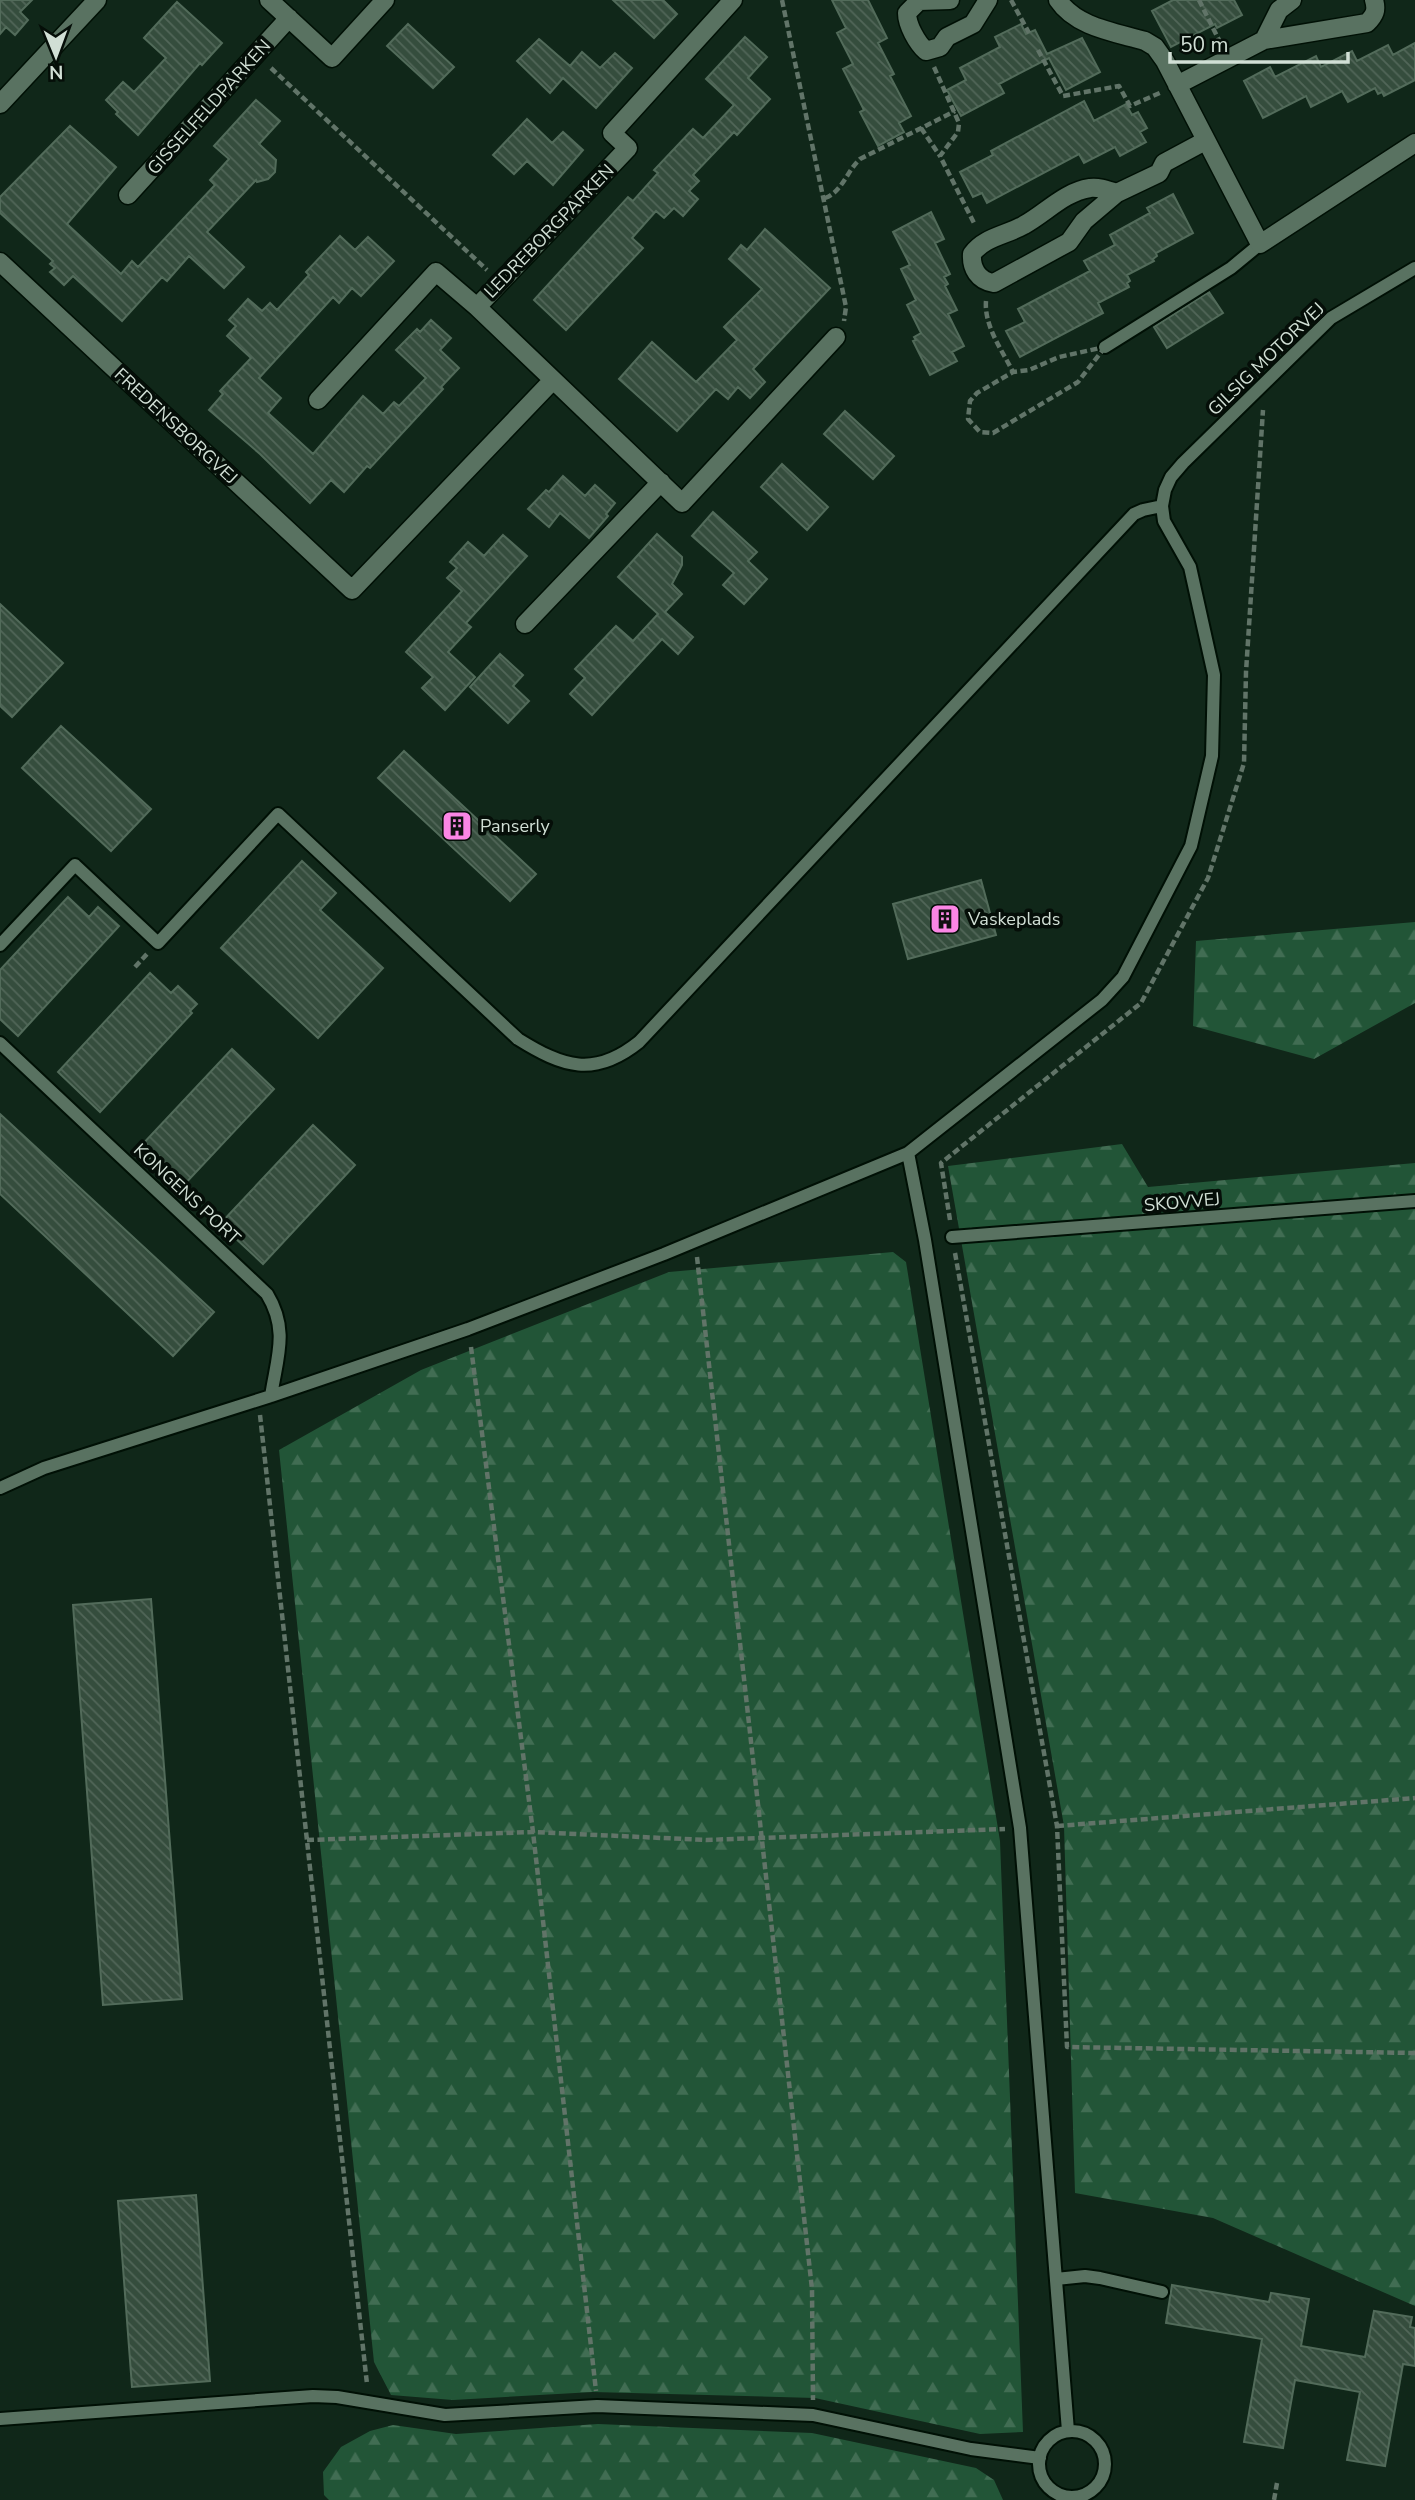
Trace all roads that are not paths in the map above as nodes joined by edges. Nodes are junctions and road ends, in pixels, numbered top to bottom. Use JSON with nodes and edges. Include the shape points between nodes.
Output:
{"nodes":[{"id":1,"x":97,"y":0,"type":"edge"},
{"id":2,"x":269,"y":0,"type":"edge"},
{"id":3,"x":385,"y":0,"type":"edge"},
{"id":4,"x":733,"y":0,"type":"edge"},
{"id":5,"x":950,"y":0,"type":"edge"},
{"id":6,"x":988,"y":0,"type":"edge"},
{"id":7,"x":1058,"y":0,"type":"edge"},
{"id":8,"x":1292,"y":0,"type":"edge"},
{"id":9,"x":1374,"y":0,"type":"edge"},
{"id":10,"x":289,"y":18,"type":"junction"},
{"id":11,"x":1264,"y":40,"type":"junction"},
{"id":12,"x":1177,"y":85,"type":"junction"},
{"id":13,"x":0,"y":104,"type":"edge"},
{"id":14,"x":1205,"y":141,"type":"junction"},
{"id":15,"x":1415,"y":143,"type":"edge"},
{"id":16,"x":1116,"y":193,"type":"junction"},
{"id":17,"x":128,"y":195,"type":"dead end"},
{"id":18,"x":1260,"y":244,"type":"junction"},
{"id":19,"x":0,"y":262,"type":"edge"},
{"id":20,"x":1415,"y":268,"type":"edge"},
{"id":21,"x":477,"y":307,"type":"junction"},
{"id":22,"x":836,"y":337,"type":"road end"},
{"id":23,"x":1105,"y":347,"type":"road end"},
{"id":24,"x":553,"y":380,"type":"junction"},
{"id":25,"x":318,"y":400,"type":"dead end"},
{"id":26,"x":661,"y":482,"type":"junction"},
{"id":27,"x":1162,"y":506,"type":"junction"},
{"id":28,"x":525,"y":624,"type":"dead end"},
{"id":29,"x":0,"y":945,"type":"edge"},
{"id":30,"x":2,"y":1047,"type":"edge"},
{"id":31,"x":908,"y":1153,"type":"junction"},
{"id":32,"x":1415,"y":1201,"type":"edge"},
{"id":33,"x":952,"y":1237,"type":"road end"},
{"id":34,"x":271,"y":1396,"type":"junction"},
{"id":35,"x":0,"y":1488,"type":"edge"},
{"id":36,"x":1056,"y":2279,"type":"junction"},
{"id":37,"x":1163,"y":2292,"type":"dead end"},
{"id":38,"x":0,"y":2419,"type":"edge"},
{"id":39,"x":1068,"y":2431,"type":"junction"},
{"id":40,"x":1040,"y":2458,"type":"junction"},
{"id":41,"x":1086,"y":2497,"type":"edge"}],
"edges":[{"from":1,"to":13,"type":"street"},
{"from":2,"to":10,"type":"street"},
{"from":3,"to":10,"type":"street","via":[[332,58]]},
{"from":4,"to":21,"type":"street","name":"LEDREBORGPARKEN","via":[[612,133],[628,148]]},
{"from":5,"to":6,"type":"street","via":[[919,1],[907,13],[926,51],[940,47],[947,37],[973,23]]},
{"from":7,"to":12,"type":"street","via":[[1076,20],[1154,47]]},
{"from":8,"to":11,"type":"street","via":[[1279,10]]},
{"from":9,"to":11,"type":"street","via":[[1377,8],[1367,23]]},
{"from":10,"to":17,"type":"street","name":"GISSELFELDPARKEN"},
{"from":11,"to":12,"type":"street"},
{"from":12,"to":14,"type":"street"},
{"from":14,"to":16,"type":"street","via":[[1164,163],[1159,173]]},
{"from":14,"to":18,"type":"street"},
{"from":15,"to":18,"type":"street"},
{"from":16,"to":16,"type":"street","via":[[1084,221],[1069,242],[1001,280],[986,282],[977,274],[972,254],[984,243],[1088,189]]},
{"from":18,"to":23,"type":"lane","via":[[1231,268]]},
{"from":19,"to":24,"type":"street","name":"FREDENSBORGVEJ","via":[[352,590]]},
{"from":20,"to":27,"type":"lane","name":"GILSIG MOTORVEJ","via":[[1331,318],[1183,463],[1168,484]]},
{"from":21,"to":24,"type":"street","name":"LEDREBORGPARKEN"},
{"from":21,"to":25,"type":"street","name":"LEDREBORGPARKEN","via":[[436,272]]},
{"from":22,"to":26,"type":"street","name":"LEDREBORGPARKEN","via":[[682,503]]},
{"from":24,"to":26,"type":"street","name":"LEDREBORGPARKEN"},
{"from":26,"to":28,"type":"street"},
{"from":27,"to":29,"type":"lane","via":[[1135,514],[619,1058],[573,1064],[544,1055],[518,1039],[278,814],[158,943],[75,865]]},
{"from":27,"to":31,"type":"lane","via":[[1164,521],[1190,567],[1214,675],[1212,756],[1191,846],[1123,977],[1102,1000]]},
{"from":30,"to":34,"type":"lane","name":"KONGENS PORT","via":[[267,1294],[280,1323]]},
{"from":31,"to":34,"type":"lane","via":[[468,1329]]},
{"from":31,"to":36,"type":"lane","via":[[1020,1828]]},
{"from":32,"to":33,"type":"lane","name":"SKOVVEJ"},
{"from":34,"to":35,"type":"lane","via":[[44,1468]]},
{"from":36,"to":37,"type":"lane","via":[[1085,2276]]},
{"from":36,"to":39,"type":"lane"},
{"from":38,"to":40,"type":"lane","via":[[313,2396],[445,2416],[597,2406],[813,2415],[971,2449]]},
{"from":39,"to":40,"type":"lane","via":[[1050,2440]]},
{"from":39,"to":41,"type":"lane","via":[[1092,2437],[1105,2457],[1099,2483]]},
{"from":40,"to":41,"type":"lane","via":[[1048,2487],[1059,2494]]}]}
